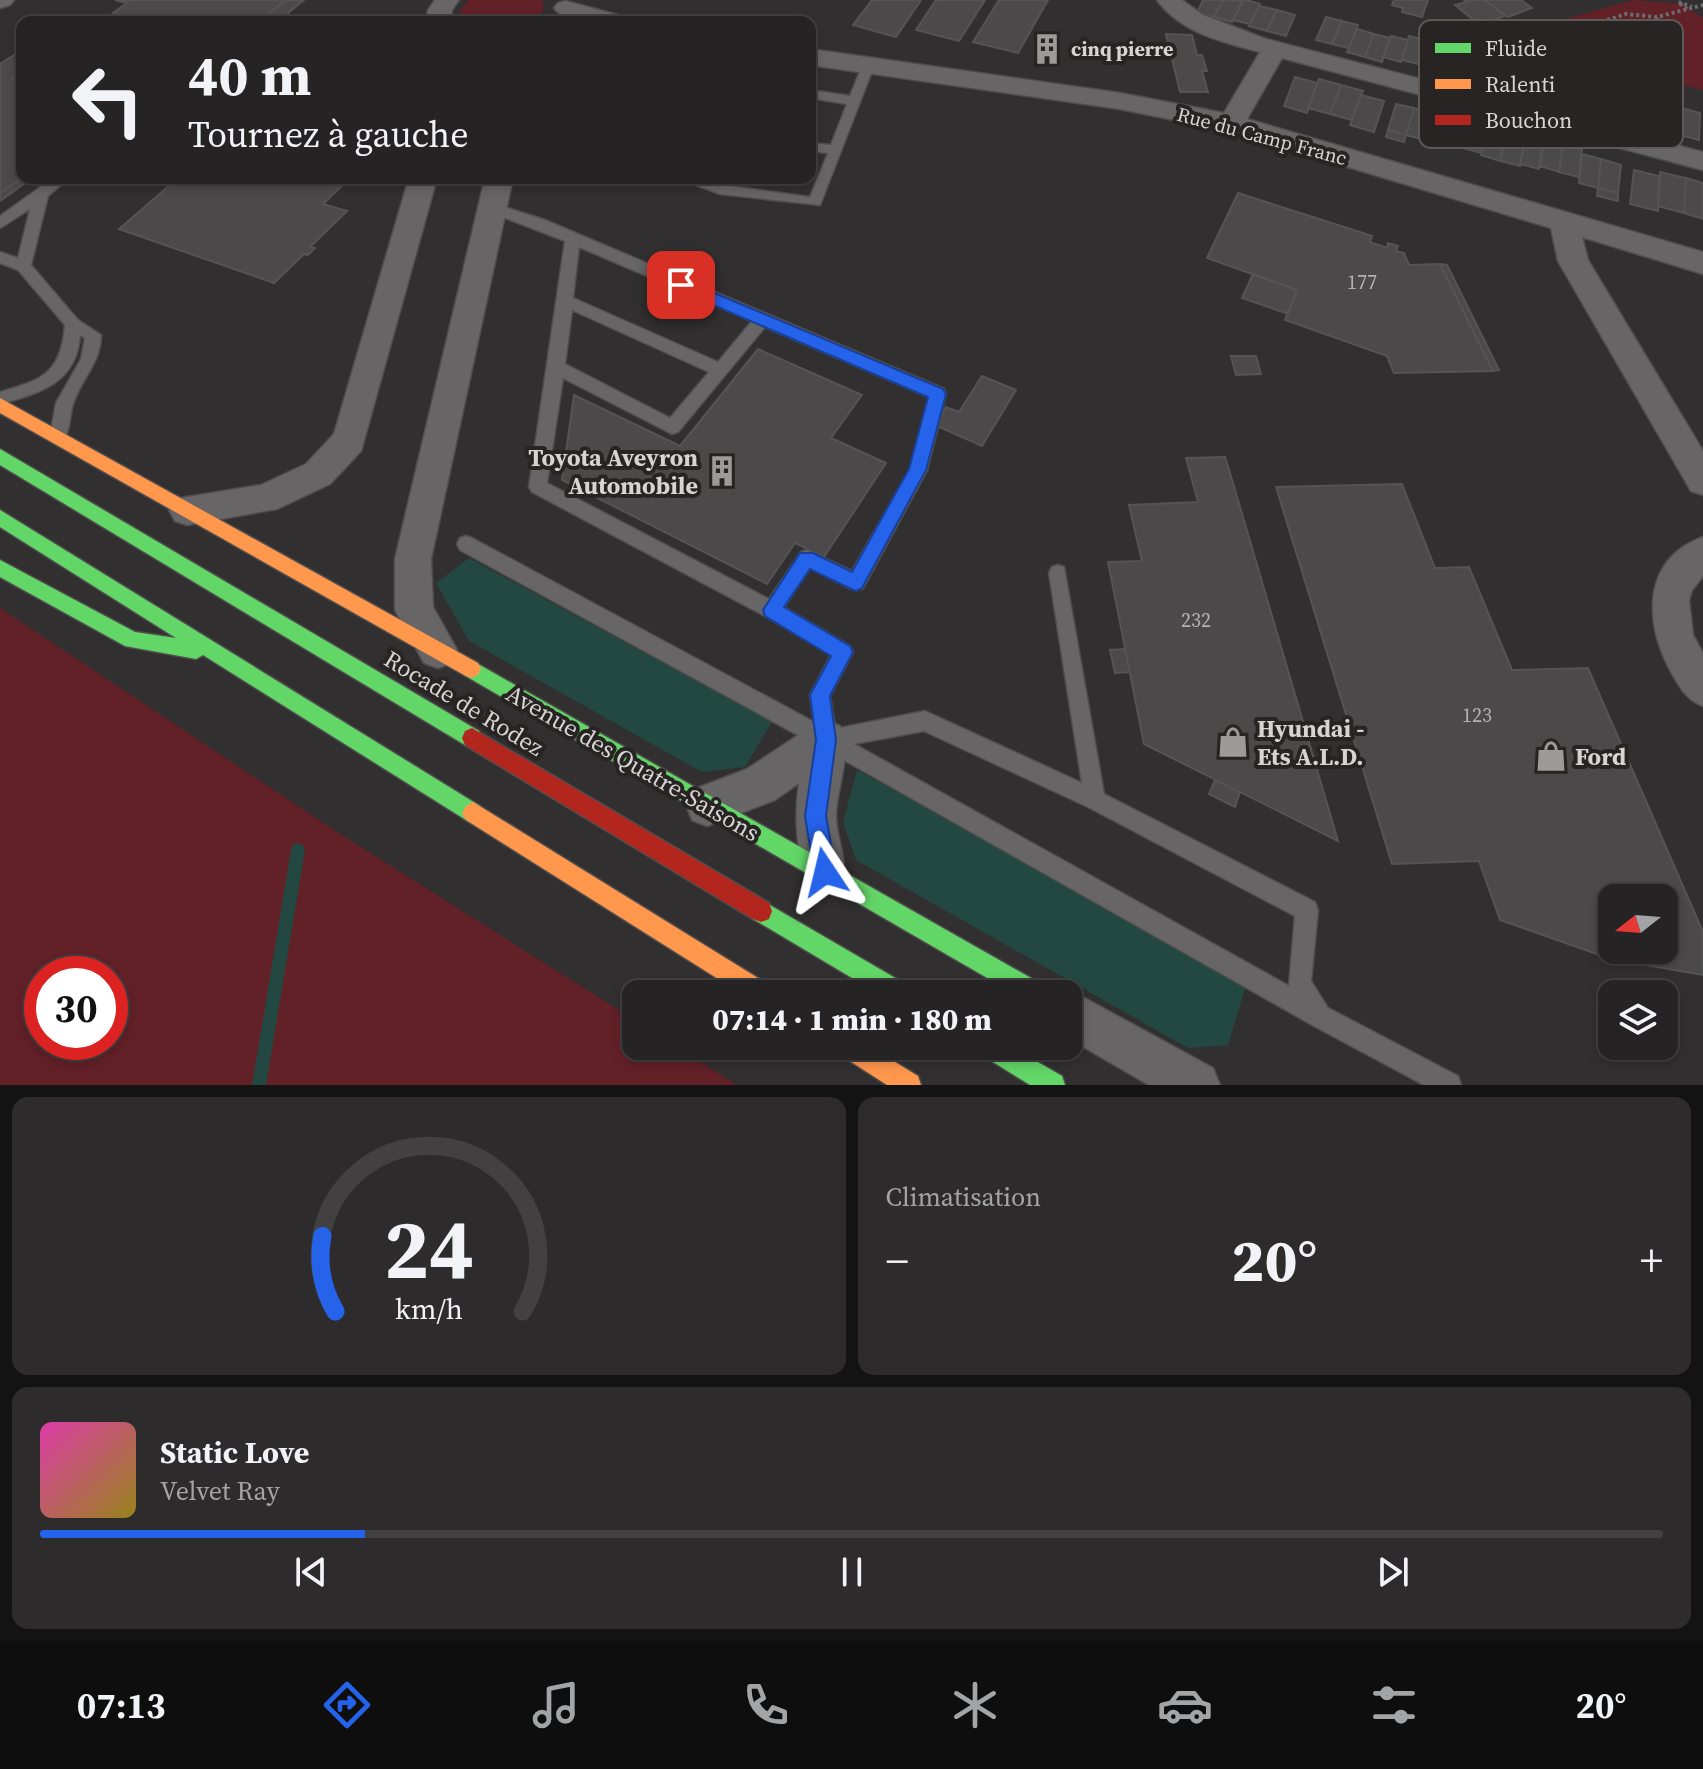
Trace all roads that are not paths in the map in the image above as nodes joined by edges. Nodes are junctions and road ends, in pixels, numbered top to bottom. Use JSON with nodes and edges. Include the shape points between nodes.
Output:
{"nodes":[{"id":1,"x":1169,"y":0,"type":"edge"},
{"id":2,"x":563,"y":10,"type":"edge"},
{"id":3,"x":590,"y":16,"type":"edge"},
{"id":4,"x":1274,"y":50,"type":"junction"},
{"id":5,"x":816,"y":58,"type":"edge"},
{"id":6,"x":868,"y":66,"type":"junction"},
{"id":7,"x":1419,"y":86,"type":"edge"},
{"id":8,"x":816,"y":95,"type":"edge"},
{"id":9,"x":854,"y":101,"type":"junction"},
{"id":10,"x":1231,"y":123,"type":"junction"},
{"id":11,"x":816,"y":148,"type":"edge"},
{"id":12,"x":1653,"y":148,"type":"edge"},
{"id":13,"x":836,"y":150,"type":"junction"},
{"id":14,"x":1703,"y":161,"type":"edge"},
{"id":15,"x":54,"y":184,"type":"edge"},
{"id":16,"x":421,"y":184,"type":"edge"},
{"id":17,"x":706,"y":184,"type":"edge"},
{"id":18,"x":495,"y":193,"type":"edge"},
{"id":19,"x":41,"y":194,"type":"junction"},
{"id":20,"x":0,"y":223,"type":"edge"},
{"id":21,"x":1564,"y":223,"type":"junction"},
{"id":22,"x":573,"y":238,"type":"junction"},
{"id":23,"x":0,"y":257,"type":"edge"},
{"id":24,"x":1703,"y":263,"type":"edge"},
{"id":25,"x":23,"y":266,"type":"junction"},
{"id":26,"x":565,"y":301,"type":"junction"},
{"id":27,"x":762,"y":320,"type":"junction"},
{"id":28,"x":73,"y":324,"type":"junction"},
{"id":29,"x":557,"y":367,"type":"junction"},
{"id":30,"x":721,"y":370,"type":"junction"},
{"id":31,"x":0,"y":398,"type":"edge"},
{"id":32,"x":0,"y":405,"type":"edge"},
{"id":33,"x":58,"y":436,"type":"junction"},
{"id":34,"x":0,"y":456,"type":"edge"},
{"id":35,"x":1703,"y":481,"type":"edge"},
{"id":36,"x":187,"y":510,"type":"junction"},
{"id":37,"x":0,"y":518,"type":"edge"},
{"id":38,"x":466,"y":544,"type":"dead end"},
{"id":39,"x":1703,"y":553,"type":"edge"},
{"id":40,"x":0,"y":568,"type":"edge"},
{"id":41,"x":1058,"y":573,"type":"dead end"},
{"id":42,"x":772,"y":610,"type":"junction"},
{"id":43,"x":438,"y":650,"type":"junction"},
{"id":44,"x":214,"y":653,"type":"junction"},
{"id":45,"x":1703,"y":687,"type":"edge"},
{"id":46,"x":826,"y":740,"type":"junction"},
{"id":47,"x":1095,"y":800,"type":"junction"},
{"id":48,"x":707,"y":805,"type":"junction"},
{"id":49,"x":825,"y":872,"type":"junction"},
{"id":50,"x":740,"y":980,"type":"edge"},
{"id":51,"x":878,"y":980,"type":"edge"},
{"id":52,"x":1013,"y":980,"type":"edge"},
{"id":53,"x":1322,"y":1018,"type":"junction"},
{"id":54,"x":1082,"y":1020,"type":"edge"},
{"id":55,"x":869,"y":1060,"type":"edge"},
{"id":56,"x":1011,"y":1060,"type":"edge"},
{"id":57,"x":909,"y":1085,"type":"edge"},
{"id":58,"x":1053,"y":1085,"type":"edge"},
{"id":59,"x":1196,"y":1085,"type":"edge"},
{"id":60,"x":1449,"y":1085,"type":"edge"}],
"edges":[{"from":1,"to":4,"type":"street","via":[[1199,23]]},
{"from":2,"to":3,"type":"street"},
{"from":4,"to":7,"type":"street"},
{"from":4,"to":10,"type":"street"},
{"from":5,"to":6,"type":"street","name":"Rue du Camp Franc"},
{"from":6,"to":9,"type":"lane"},
{"from":6,"to":10,"type":"street","name":"Rue du Camp Franc","via":[[1120,101]]},
{"from":8,"to":9,"type":"lane"},
{"from":9,"to":13,"type":"lane"},
{"from":10,"to":21,"type":"street","name":"Rue du Camp Franc"},
{"from":11,"to":13,"type":"lane"},
{"from":12,"to":14,"type":"street"},
{"from":13,"to":17,"type":"lane","via":[[815,202]]},
{"from":15,"to":19,"type":"lane"},
{"from":16,"to":36,"type":"street","via":[[349,441],[318,474],[265,499]]},
{"from":18,"to":22,"type":"lane"},
{"from":18,"to":43,"type":"street","name":"Avenue des Quatre-Saisons","via":[[413,559],[414,610]]},
{"from":19,"to":20,"type":"lane"},
{"from":19,"to":25,"type":"lane"},
{"from":21,"to":24,"type":"street","name":"Rue du Camp Franc"},
{"from":21,"to":35,"type":"street","via":[[1573,261]]},
{"from":22,"to":26,"type":"lane"},
{"from":22,"to":27,"type":"lane"},
{"from":23,"to":25,"type":"lane"},
{"from":25,"to":28,"type":"lane"},
{"from":26,"to":29,"type":"lane"},
{"from":26,"to":30,"type":"lane"},
{"from":27,"to":30,"type":"lane"},
{"from":27,"to":42,"type":"lane","via":[[938,394],[918,470],[856,582],[807,558]]},
{"from":28,"to":31,"type":"lane","via":[[65,368],[37,388]]},
{"from":28,"to":33,"type":"lane","via":[[93,335],[94,349],[69,392]]},
{"from":29,"to":30,"type":"lane","via":[[672,427]]},
{"from":29,"to":42,"type":"lane","via":[[538,487]]},
{"from":32,"to":33,"type":"main road","name":"Avenue des Quatre-Saisons"},
{"from":33,"to":36,"type":"main road","name":"Avenue des Quatre-Saisons"},
{"from":34,"to":51,"type":"main road","name":"Rocade de Rodez"},
{"from":36,"to":43,"type":"main road","name":"Avenue des Quatre-Saisons"},
{"from":37,"to":44,"type":"main road"},
{"from":38,"to":46,"type":"lane"},
{"from":39,"to":45,"type":"street","via":[[1683,567],[1670,593],[1671,626],[1685,662]]},
{"from":40,"to":44,"type":"main road","via":[[132,640]]},
{"from":41,"to":47,"type":"lane"},
{"from":42,"to":46,"type":"lane","via":[[843,652],[820,695]]},
{"from":43,"to":48,"type":"main road","name":"Avenue des Quatre-Saisons"},
{"from":44,"to":50,"type":"main road"},
{"from":46,"to":47,"type":"lane","via":[[925,721]]},
{"from":46,"to":48,"type":"street","via":[[760,785]]},
{"from":46,"to":49,"type":"street","via":[[815,816]]},
{"from":46,"to":53,"type":"lane"},
{"from":47,"to":53,"type":"lane","via":[[1307,910],[1299,984]]},
{"from":48,"to":49,"type":"main road","name":"Avenue des Quatre-Saisons"},
{"from":49,"to":52,"type":"main road","name":"Avenue des Quatre-Saisons"},
{"from":53,"to":60,"type":"lane"},
{"from":54,"to":59,"type":"street"},
{"from":55,"to":57,"type":"main road"},
{"from":56,"to":58,"type":"main road"}]}
